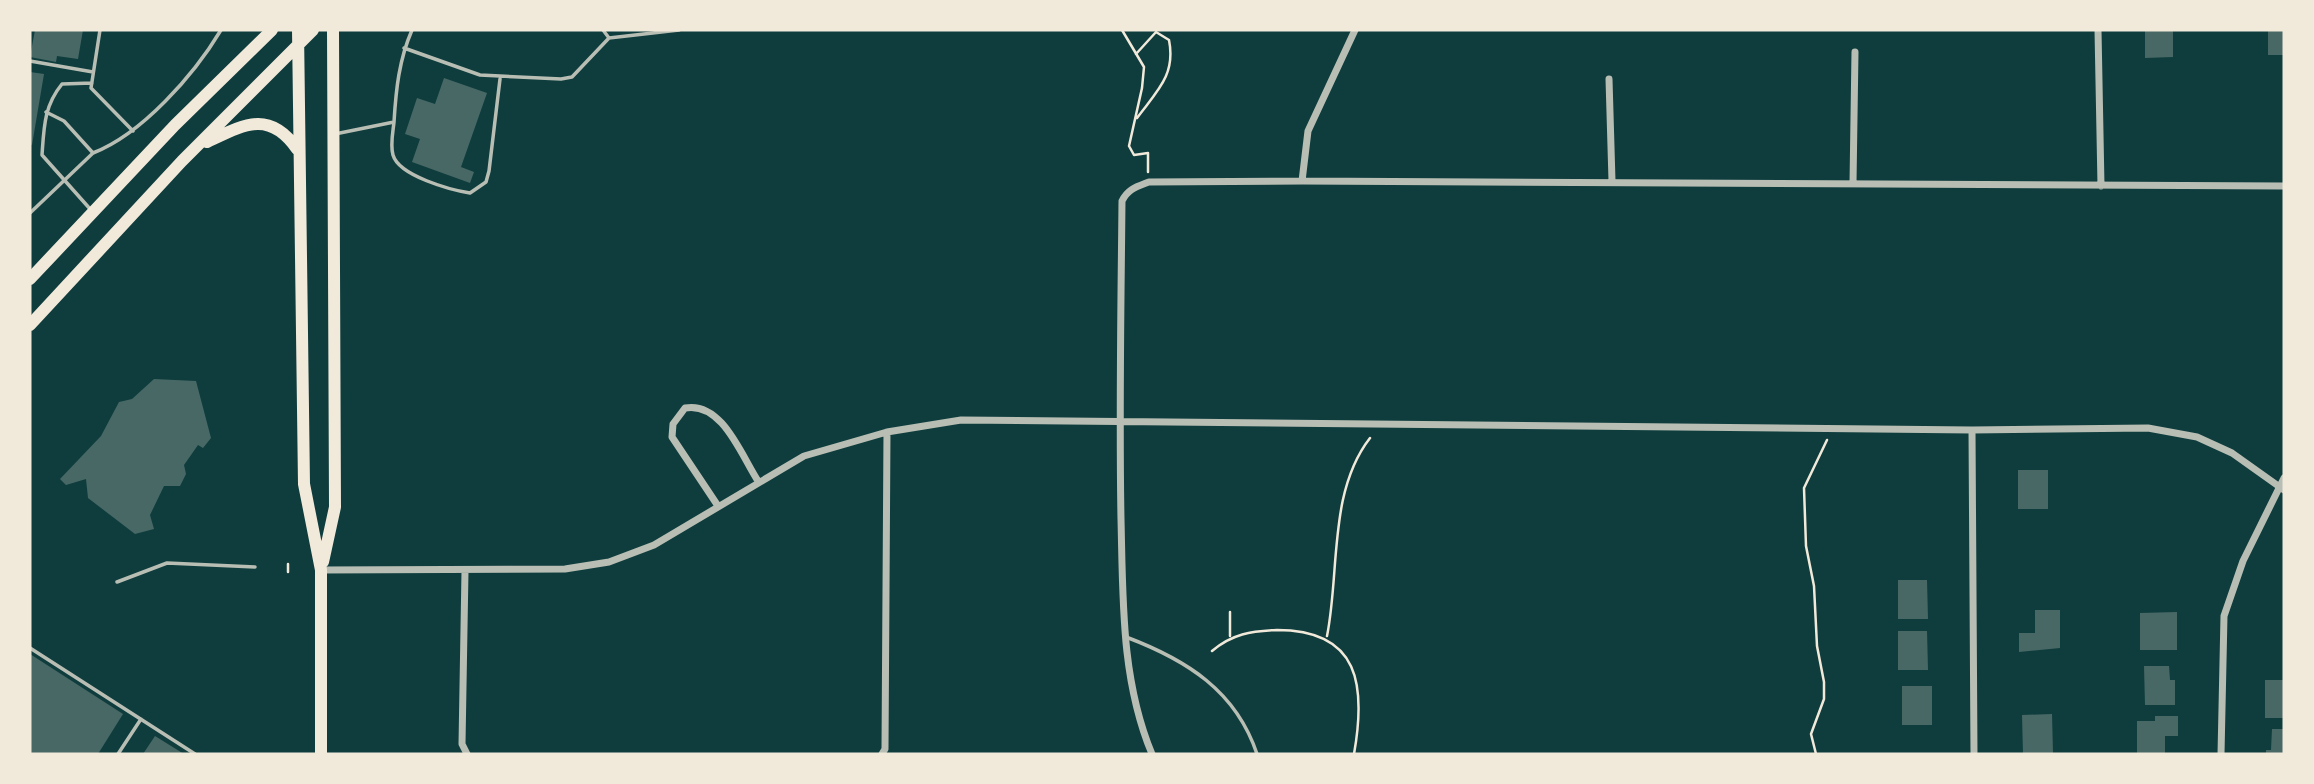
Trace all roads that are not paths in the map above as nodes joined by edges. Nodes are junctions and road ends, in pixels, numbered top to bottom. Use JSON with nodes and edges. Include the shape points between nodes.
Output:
{"nodes":[{"id":1,"x":100,"y":30,"type":"edge"},
{"id":2,"x":221,"y":30,"type":"edge"},
{"id":3,"x":272,"y":30,"type":"edge"},
{"id":4,"x":298,"y":30,"type":"edge"},
{"id":5,"x":313,"y":30,"type":"edge"},
{"id":6,"x":333,"y":30,"type":"edge"},
{"id":7,"x":412,"y":30,"type":"edge"},
{"id":8,"x":603,"y":30,"type":"edge"},
{"id":9,"x":679,"y":30,"type":"edge"},
{"id":10,"x":1355,"y":30,"type":"edge"},
{"id":11,"x":2098,"y":30,"type":"edge"},
{"id":12,"x":608,"y":38,"type":"junction"},
{"id":13,"x":298,"y":45,"type":"junction"},
{"id":14,"x":404,"y":48,"type":"junction"},
{"id":15,"x":1855,"y":52,"type":"dead end"},
{"id":16,"x":30,"y":61,"type":"edge"},
{"id":17,"x":93,"y":72,"type":"junction"},
{"id":18,"x":500,"y":78,"type":"junction"},
{"id":19,"x":1609,"y":79,"type":"dead end"},
{"id":20,"x":92,"y":83,"type":"junction"},
{"id":21,"x":46,"y":112,"type":"junction"},
{"id":22,"x":394,"y":122,"type":"junction"},
{"id":23,"x":132,"y":131,"type":"junction"},
{"id":24,"x":333,"y":135,"type":"junction"},
{"id":25,"x":197,"y":146,"type":"junction"},
{"id":26,"x":298,"y":149,"type":"junction"},
{"id":27,"x":93,"y":153,"type":"junction"},
{"id":28,"x":64,"y":180,"type":"junction"},
{"id":29,"x":1302,"y":181,"type":"junction"},
{"id":30,"x":1612,"y":181,"type":"junction"},
{"id":31,"x":1853,"y":183,"type":"junction"},
{"id":32,"x":2101,"y":186,"type":"junction"},
{"id":33,"x":2284,"y":186,"type":"edge"},
{"id":34,"x":93,"y":212,"type":"junction"},
{"id":35,"x":30,"y":213,"type":"edge"},
{"id":36,"x":30,"y":279,"type":"edge"},
{"id":37,"x":30,"y":325,"type":"edge"},
{"id":38,"x":1119,"y":421,"type":"junction"},
{"id":39,"x":1972,"y":429,"type":"junction"},
{"id":40,"x":887,"y":432,"type":"junction"},
{"id":41,"x":2284,"y":478,"type":"edge"},
{"id":42,"x":758,"y":481,"type":"junction"},
{"id":43,"x":2282,"y":488,"type":"edge"},
{"id":44,"x":718,"y":506,"type":"junction"},
{"id":45,"x":256,"y":567,"type":"dead end"},
{"id":46,"x":321,"y":570,"type":"junction"},
{"id":47,"x":465,"y":571,"type":"junction"},
{"id":48,"x":117,"y":582,"type":"dead end"},
{"id":49,"x":1124,"y":636,"type":"junction"},
{"id":50,"x":30,"y":648,"type":"edge"},
{"id":51,"x":141,"y":719,"type":"junction"},
{"id":52,"x":118,"y":754,"type":"edge"},
{"id":53,"x":195,"y":754,"type":"edge"},
{"id":54,"x":321,"y":754,"type":"edge"},
{"id":55,"x":467,"y":754,"type":"edge"},
{"id":56,"x":882,"y":754,"type":"edge"},
{"id":57,"x":1152,"y":754,"type":"edge"},
{"id":58,"x":1258,"y":754,"type":"edge"},
{"id":59,"x":1974,"y":754,"type":"edge"},
{"id":60,"x":2221,"y":754,"type":"edge"}],
"edges":[{"from":1,"to":17,"type":"lane"},
{"from":2,"to":23,"type":"lane","via":[[203,61]]},
{"from":3,"to":34,"type":"main road"},
{"from":4,"to":13,"type":"main road"},
{"from":5,"to":13,"type":"main road"},
{"from":6,"to":24,"type":"main road"},
{"from":7,"to":14,"type":"lane"},
{"from":8,"to":12,"type":"lane"},
{"from":9,"to":12,"type":"lane"},
{"from":10,"to":29,"type":"street","via":[[1308,131]]},
{"from":11,"to":32,"type":"street"},
{"from":12,"to":18,"type":"lane","via":[[572,77]]},
{"from":13,"to":25,"type":"main road"},
{"from":13,"to":26,"type":"main road"},
{"from":14,"to":18,"type":"lane"},
{"from":14,"to":22,"type":"lane"},
{"from":15,"to":31,"type":"street"},
{"from":16,"to":17,"type":"lane"},
{"from":17,"to":20,"type":"lane"},
{"from":18,"to":22,"type":"lane","via":[[489,171],[479,189],[461,192],[398,165],[393,156]]},
{"from":19,"to":30,"type":"street"},
{"from":20,"to":21,"type":"lane","via":[[62,84]]},
{"from":20,"to":23,"type":"lane","via":[[91,88]]},
{"from":21,"to":27,"type":"lane","via":[[64,121]]},
{"from":21,"to":28,"type":"lane","via":[[42,155]]},
{"from":22,"to":24,"type":"lane"},
{"from":23,"to":27,"type":"lane"},
{"from":24,"to":46,"type":"main road","via":[[335,507]]},
{"from":25,"to":26,"type":"main road","via":[[245,124],[262,123],[289,136]]},
{"from":25,"to":37,"type":"main road"},
{"from":26,"to":46,"type":"main road","via":[[304,484]]},
{"from":27,"to":28,"type":"lane"},
{"from":28,"to":34,"type":"lane"},
{"from":28,"to":35,"type":"lane"},
{"from":29,"to":30,"type":"street"},
{"from":29,"to":38,"type":"street","via":[[1149,182],[1127,192],[1122,201]]},
{"from":30,"to":31,"type":"street"},
{"from":31,"to":32,"type":"street"},
{"from":32,"to":33,"type":"street"},
{"from":34,"to":36,"type":"main road"},
{"from":38,"to":39,"type":"street"},
{"from":38,"to":40,"type":"street","via":[[961,420]]},
{"from":38,"to":49,"type":"street"},
{"from":39,"to":43,"type":"street","via":[[2176,431],[2232,453]]},
{"from":39,"to":59,"type":"street"},
{"from":40,"to":42,"type":"street","via":[[804,456]]},
{"from":40,"to":56,"type":"street"},
{"from":41,"to":43,"type":"street"},
{"from":42,"to":44,"type":"street"},
{"from":42,"to":44,"type":"street","via":[[716,416],[697,406],[685,408],[673,424],[673,437]]},
{"from":43,"to":60,"type":"street","via":[[2243,561],[2224,616]]},
{"from":44,"to":47,"type":"street","via":[[654,545],[608,562],[565,569]]},
{"from":45,"to":48,"type":"lane","via":[[167,564]]},
{"from":46,"to":47,"type":"street"},
{"from":46,"to":54,"type":"main road"},
{"from":47,"to":55,"type":"street","via":[[462,744]]},
{"from":49,"to":57,"type":"street"},
{"from":49,"to":58,"type":"lane","via":[[1175,659],[1230,701],[1248,727]]},
{"from":50,"to":51,"type":"lane"},
{"from":51,"to":52,"type":"lane"},
{"from":51,"to":53,"type":"lane"}]}
